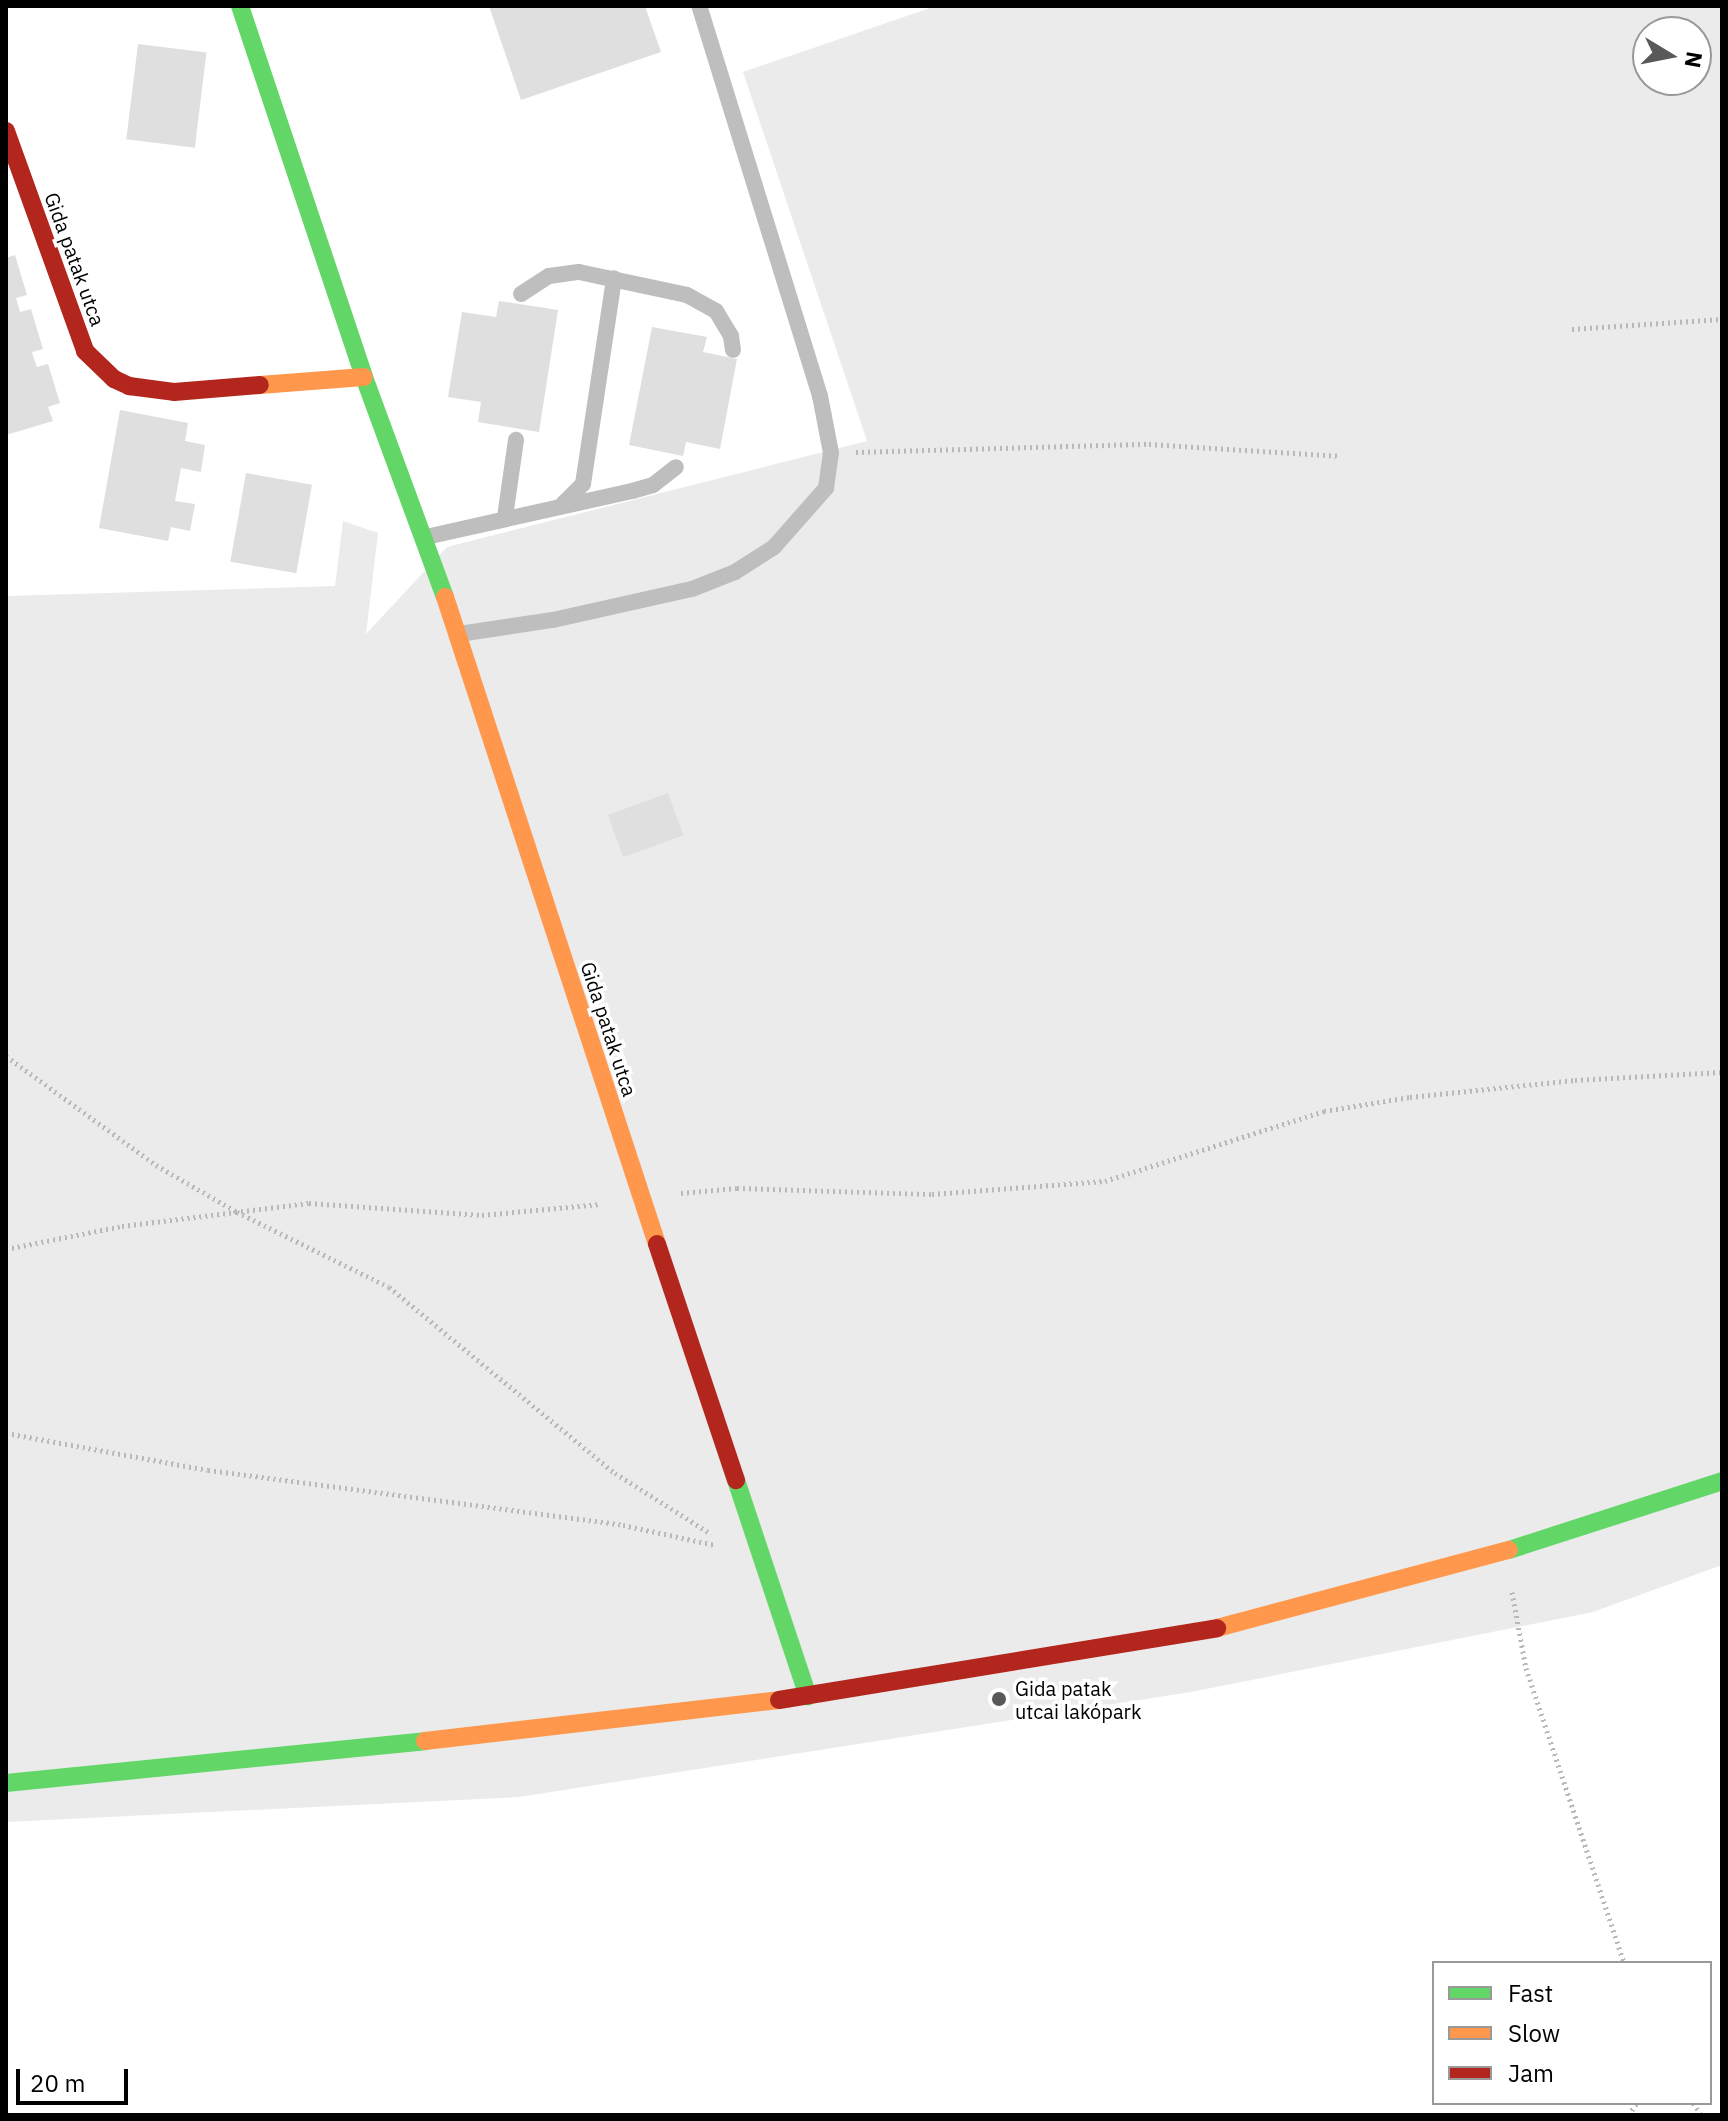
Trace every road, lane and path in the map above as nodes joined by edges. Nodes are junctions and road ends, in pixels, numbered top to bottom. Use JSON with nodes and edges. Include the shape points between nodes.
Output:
{"nodes":[{"id":1,"x":240,"y":6,"type":"edge"},
{"id":2,"x":699,"y":6,"type":"edge"},
{"id":3,"x":6,"y":131,"type":"edge"},
{"id":4,"x":614,"y":278,"type":"junction"},
{"id":5,"x":521,"y":294,"type":"dead end"},
{"id":6,"x":1722,"y":319,"type":"edge"},
{"id":7,"x":1572,"y":329,"type":"dead end"},
{"id":8,"x":733,"y":350,"type":"dead end"},
{"id":9,"x":364,"y":377,"type":"junction"},
{"id":10,"x":516,"y":440,"type":"dead end"},
{"id":11,"x":831,"y":453,"type":"junction"},
{"id":12,"x":1338,"y":456,"type":"dead end"},
{"id":13,"x":676,"y":467,"type":"dead end"},
{"id":14,"x":563,"y":504,"type":"junction"},
{"id":15,"x":505,"y":517,"type":"junction"},
{"id":16,"x":424,"y":537,"type":"junction"},
{"id":17,"x":459,"y":634,"type":"junction"},
{"id":18,"x":6,"y":1056,"type":"edge"},
{"id":19,"x":1722,"y":1072,"type":"edge"},
{"id":20,"x":641,"y":1197,"type":"junction"},
{"id":21,"x":237,"y":1212,"type":"junction"},
{"id":22,"x":6,"y":1249,"type":"edge"},
{"id":23,"x":6,"y":1433,"type":"edge"},
{"id":24,"x":1722,"y":1481,"type":"edge"},
{"id":25,"x":1505,"y":1551,"type":"junction"},
{"id":26,"x":759,"y":1555,"type":"junction"},
{"id":27,"x":808,"y":1696,"type":"junction"},
{"id":28,"x":6,"y":1783,"type":"edge"},
{"id":29,"x":1623,"y":1961,"type":"edge"}],
"edges":[{"from":1,"to":9,"type":"street","name":"Gida patak utca"},
{"from":2,"to":11,"type":"lane","via":[[820,396]]},
{"from":3,"to":9,"type":"street","name":"Gida patak utca","via":[[85,351],[114,379],[174,392]]},
{"from":4,"to":5,"type":"lane","via":[[563,273]]},
{"from":4,"to":8,"type":"lane","via":[[703,302],[724,322]]},
{"from":4,"to":14,"type":"lane","via":[[583,484]]},
{"from":6,"to":7,"type":"path"},
{"from":9,"to":16,"type":"street","name":"Gida patak utca"},
{"from":10,"to":15,"type":"lane"},
{"from":11,"to":12,"type":"path","via":[[1149,444]]},
{"from":11,"to":17,"type":"lane","via":[[826,488],[802,519],[774,547],[735,572],[646,600]]},
{"from":13,"to":14,"type":"lane","via":[[653,485]]},
{"from":14,"to":15,"type":"lane"},
{"from":15,"to":16,"type":"lane"},
{"from":16,"to":17,"type":"street","name":"Gida patak utca"},
{"from":17,"to":20,"type":"street","name":"Gida patak utca"},
{"from":18,"to":21,"type":"path","via":[[156,1165]]},
{"from":19,"to":20,"type":"path","via":[[1560,1081],[1324,1111],[1105,1181],[932,1194],[737,1188]]},
{"from":20,"to":21,"type":"path","via":[[571,1209],[482,1215],[309,1203]]},
{"from":20,"to":26,"type":"street","name":"Gida patak utca"},
{"from":21,"to":22,"type":"path","via":[[122,1226]]},
{"from":21,"to":26,"type":"path","via":[[389,1287],[615,1473],[699,1529]]},
{"from":23,"to":26,"type":"path","via":[[208,1470],[623,1525]]},
{"from":24,"to":25,"type":"street"},
{"from":25,"to":27,"type":"street","via":[[1239,1624]]},
{"from":25,"to":29,"type":"path","via":[[1526,1668]]},
{"from":26,"to":27,"type":"street","name":"Gida patak utca"},
{"from":27,"to":28,"type":"street","via":[[538,1730]]}]}
